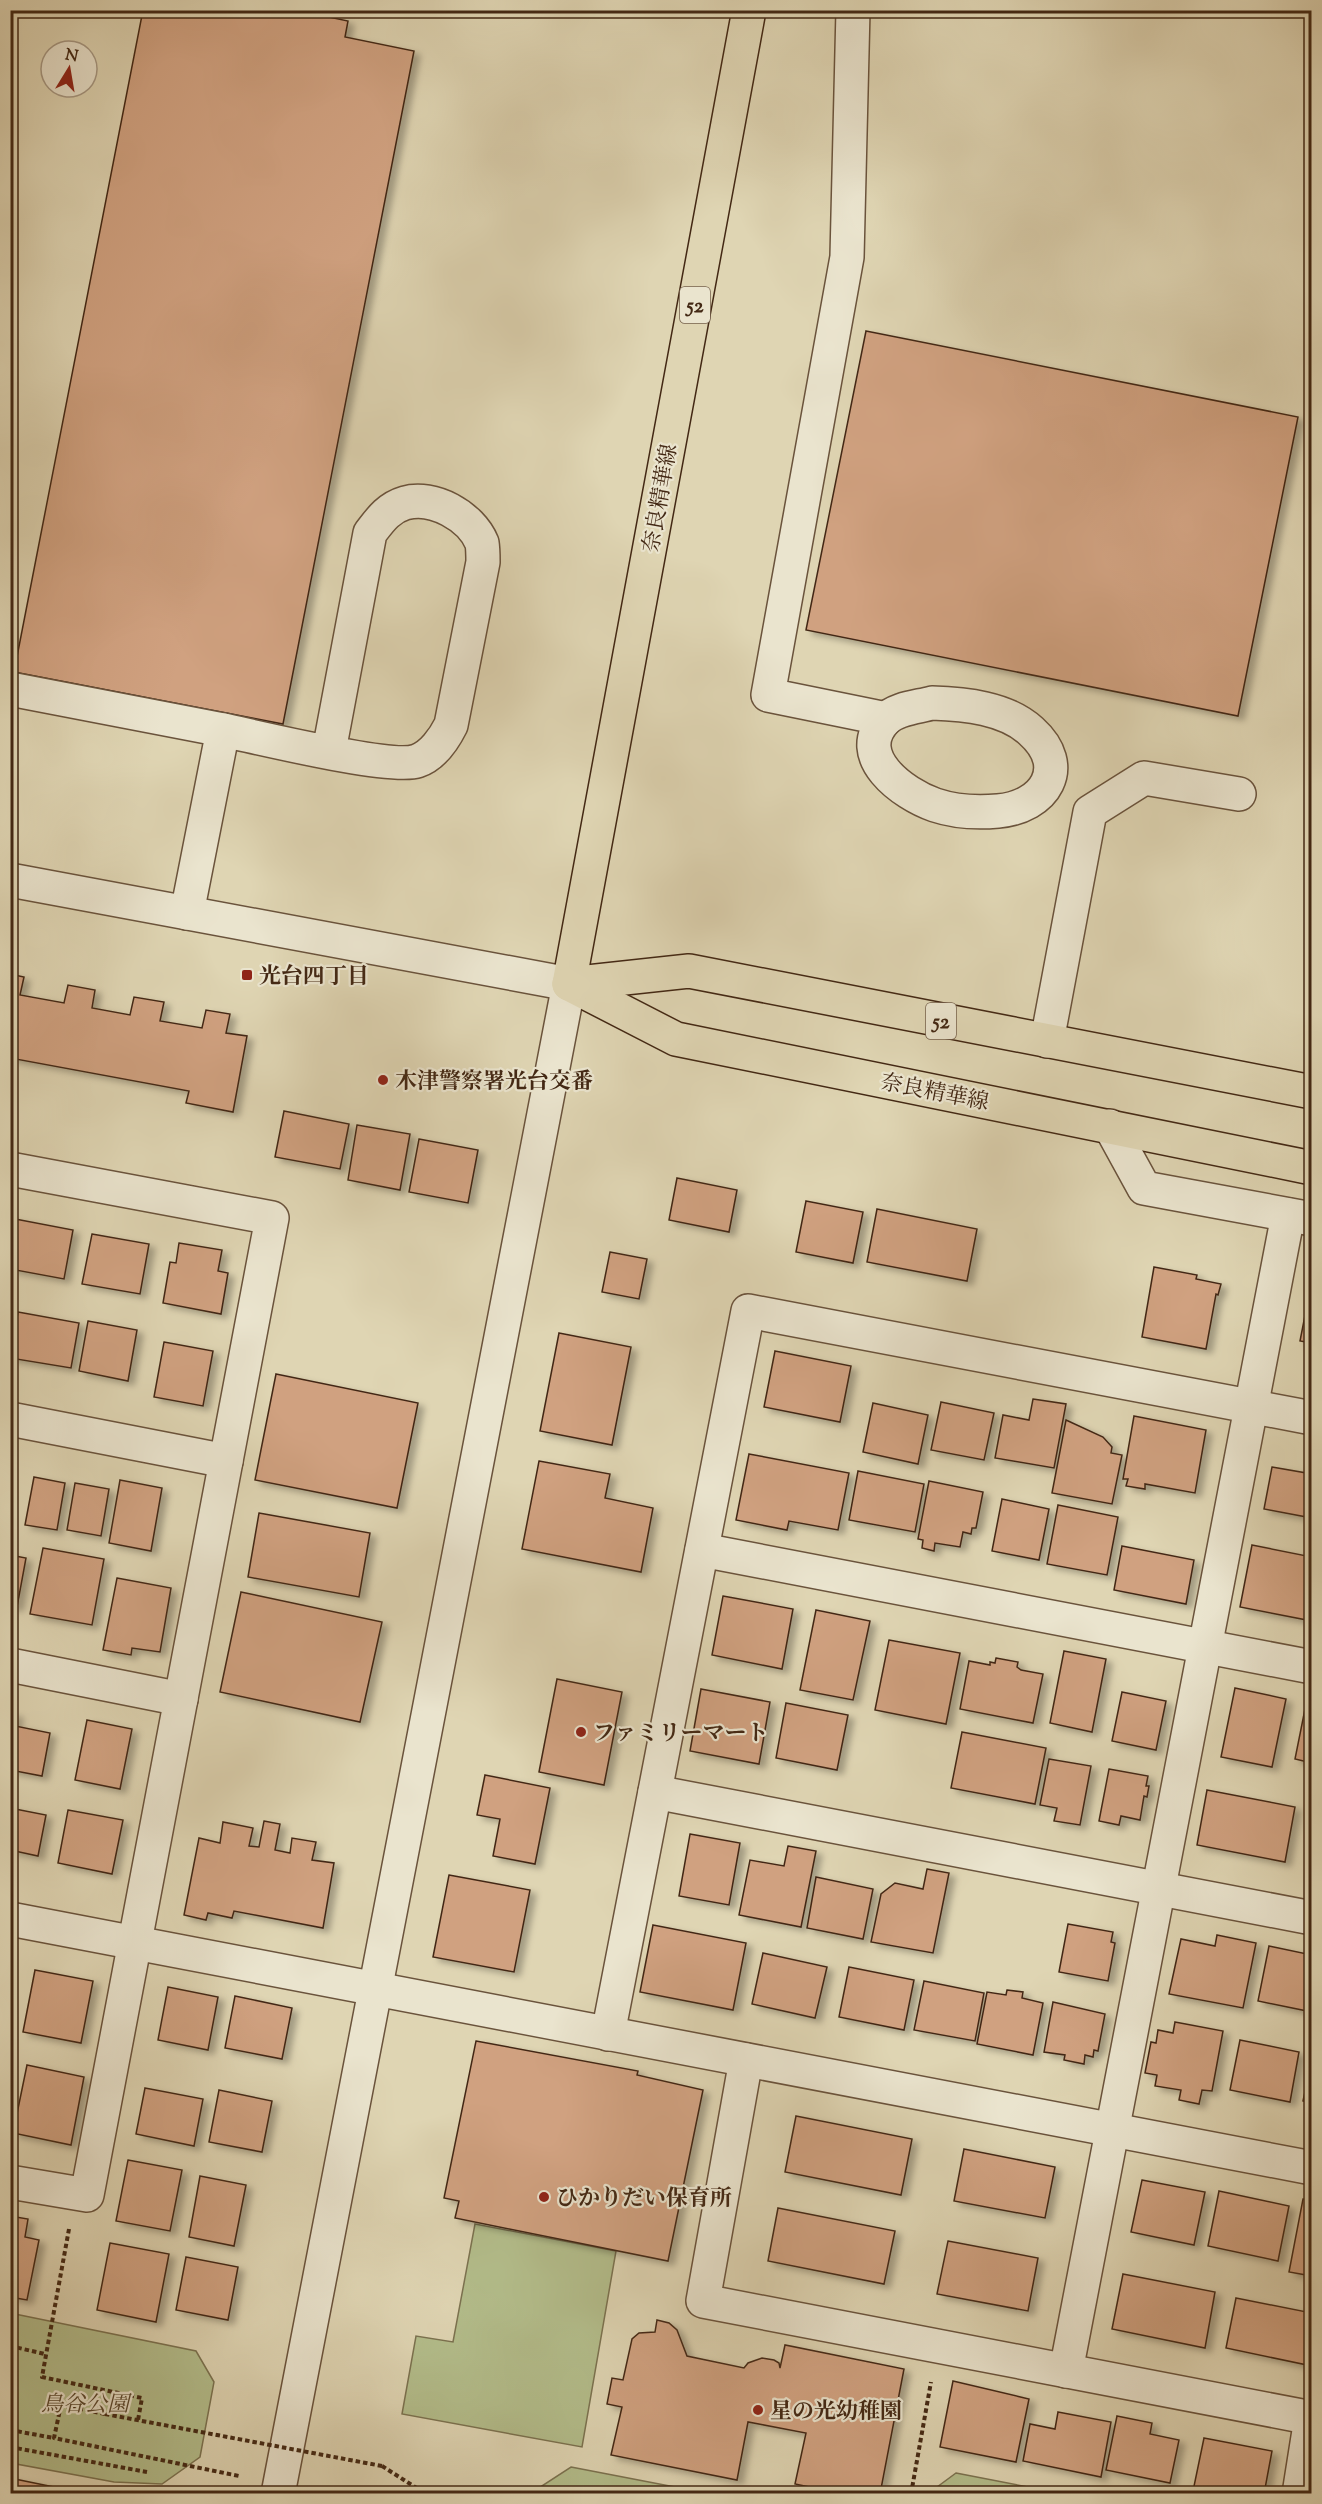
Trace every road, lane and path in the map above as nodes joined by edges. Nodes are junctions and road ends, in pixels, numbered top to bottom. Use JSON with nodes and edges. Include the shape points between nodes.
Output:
{"nodes":[{"id":1,"x":749,"y":10,"type":"edge"},
{"id":2,"x":853,"y":10,"type":"edge"},
{"id":3,"x":10,"y":689,"type":"edge"},
{"id":4,"x":885,"y":719,"type":"junction"},
{"id":5,"x":223,"y":730,"type":"junction"},
{"id":6,"x":329,"y":751,"type":"junction"},
{"id":7,"x":1043,"y":793,"type":"junction"},
{"id":8,"x":1239,"y":794,"type":"dead end"},
{"id":9,"x":1090,"y":812,"type":"junction"},
{"id":10,"x":10,"y":880,"type":"edge"},
{"id":11,"x":187,"y":913,"type":"junction"},
{"id":12,"x":569,"y":984,"type":"junction"},
{"id":13,"x":1047,"y":1041,"type":"junction"},
{"id":14,"x":1311,"y":1092,"type":"edge"},
{"id":15,"x":1110,"y":1126,"type":"junction"},
{"id":16,"x":1311,"y":1168,"type":"edge"},
{"id":17,"x":10,"y":1169,"type":"edge"},
{"id":18,"x":1300,"y":1217,"type":"edge"},
{"id":19,"x":1250,"y":1406,"type":"junction"},
{"id":20,"x":1311,"y":1418,"type":"edge"},
{"id":21,"x":10,"y":1419,"type":"edge"},
{"id":22,"x":226,"y":1461,"type":"junction"},
{"id":23,"x":702,"y":1550,"type":"junction"},
{"id":24,"x":1204,"y":1646,"type":"junction"},
{"id":25,"x":10,"y":1665,"type":"edge"},
{"id":26,"x":1311,"y":1667,"type":"edge"},
{"id":27,"x":181,"y":1698,"type":"junction"},
{"id":28,"x":655,"y":1792,"type":"junction"},
{"id":29,"x":1158,"y":1888,"type":"junction"},
{"id":30,"x":1311,"y":1918,"type":"edge"},
{"id":31,"x":10,"y":1919,"type":"edge"},
{"id":32,"x":134,"y":1943,"type":"junction"},
{"id":33,"x":375,"y":1989,"type":"junction"},
{"id":34,"x":608,"y":2034,"type":"junction"},
{"id":35,"x":746,"y":2060,"type":"junction"},
{"id":36,"x":1112,"y":2130,"type":"junction"},
{"id":37,"x":1311,"y":2168,"type":"edge"},
{"id":38,"x":10,"y":2182,"type":"edge"},
{"id":39,"x":76,"y":2193,"type":"junction"},
{"id":40,"x":10,"y":2346,"type":"edge"},
{"id":41,"x":938,"y":2346,"type":"junction"},
{"id":42,"x":45,"y":2354,"type":"junction"},
{"id":43,"x":1066,"y":2371,"type":"junction"},
{"id":44,"x":1311,"y":2418,"type":"edge"},
{"id":45,"x":138,"y":2420,"type":"junction"},
{"id":46,"x":10,"y":2430,"type":"edge"},
{"id":47,"x":54,"y":2438,"type":"junction"},
{"id":48,"x":10,"y":2447,"type":"edge"},
{"id":49,"x":147,"y":2472,"type":"dead end"},
{"id":50,"x":239,"y":2476,"type":"dead end"},
{"id":51,"x":278,"y":2493,"type":"edge"},
{"id":52,"x":426,"y":2493,"type":"edge"},
{"id":53,"x":911,"y":2493,"type":"edge"},
{"id":54,"x":1299,"y":2493,"type":"edge"}],
"edges":[{"from":1,"to":12,"type":"main road","name":"奈良精華線","number":"52"},
{"from":2,"to":4,"type":"street","via":[[847,257],[768,695]]},
{"from":3,"to":5,"type":"street"},
{"from":4,"to":7,"type":"street","via":[[932,703],[967,704],[1005,717],[1030,730],[1045,747],[1052,777]]},
{"from":4,"to":7,"type":"street","via":[[875,737],[874,755],[906,792],[935,805],[970,813],[1011,810]]},
{"from":5,"to":6,"type":"street"},
{"from":5,"to":11,"type":"street"},
{"from":6,"to":6,"type":"street","via":[[402,764],[419,761],[446,735],[483,562],[482,544],[471,526],[456,513],[424,502],[405,503],[385,514],[370,533]]},
{"from":7,"to":9,"type":"street"},
{"from":8,"to":9,"type":"street","via":[[1144,778]]},
{"from":9,"to":13,"type":"street"},
{"from":10,"to":11,"type":"street"},
{"from":11,"to":12,"type":"street"},
{"from":12,"to":13,"type":"main road","number":"52","via":[[689,971]]},
{"from":12,"to":15,"type":"main road","name":"奈良精華線","via":[[676,1039]]},
{"from":12,"to":33,"type":"street"},
{"from":13,"to":14,"type":"main road","number":"52"},
{"from":15,"to":16,"type":"main road","name":"奈良精華線"},
{"from":15,"to":18,"type":"street","via":[[1144,1188]]},
{"from":17,"to":22,"type":"street","via":[[272,1218]]},
{"from":18,"to":19,"type":"street"},
{"from":19,"to":20,"type":"street"},
{"from":19,"to":23,"type":"street","via":[[748,1311]]},
{"from":19,"to":24,"type":"street"},
{"from":21,"to":22,"type":"street"},
{"from":22,"to":27,"type":"street"},
{"from":23,"to":24,"type":"street"},
{"from":23,"to":28,"type":"street"},
{"from":24,"to":26,"type":"street"},
{"from":24,"to":29,"type":"street"},
{"from":25,"to":27,"type":"street"},
{"from":27,"to":32,"type":"street"},
{"from":28,"to":29,"type":"street"},
{"from":28,"to":34,"type":"street"},
{"from":29,"to":30,"type":"street"},
{"from":29,"to":36,"type":"street"},
{"from":31,"to":32,"type":"street"},
{"from":32,"to":33,"type":"street"},
{"from":32,"to":39,"type":"street","via":[[87,2195]]},
{"from":33,"to":34,"type":"street"},
{"from":33,"to":51,"type":"street"},
{"from":34,"to":35,"type":"street"},
{"from":35,"to":36,"type":"street"},
{"from":35,"to":41,"type":"street","via":[[703,2301]]},
{"from":36,"to":37,"type":"street"},
{"from":36,"to":43,"type":"street"},
{"from":38,"to":39,"type":"street"},
{"from":39,"to":42,"type":"path"},
{"from":40,"to":42,"type":"path"},
{"from":41,"to":43,"type":"street"},
{"from":41,"to":53,"type":"path"},
{"from":42,"to":45,"type":"path","via":[[42,2377],[142,2398]]},
{"from":43,"to":44,"type":"street"},
{"from":44,"to":54,"type":"street"},
{"from":45,"to":47,"type":"path","bridge":true,"via":[[60,2405]]},
{"from":45,"to":52,"type":"path","bridge":true,"via":[[382,2466]]},
{"from":46,"to":47,"type":"path"},
{"from":47,"to":50,"type":"path"},
{"from":48,"to":49,"type":"path"}]}
